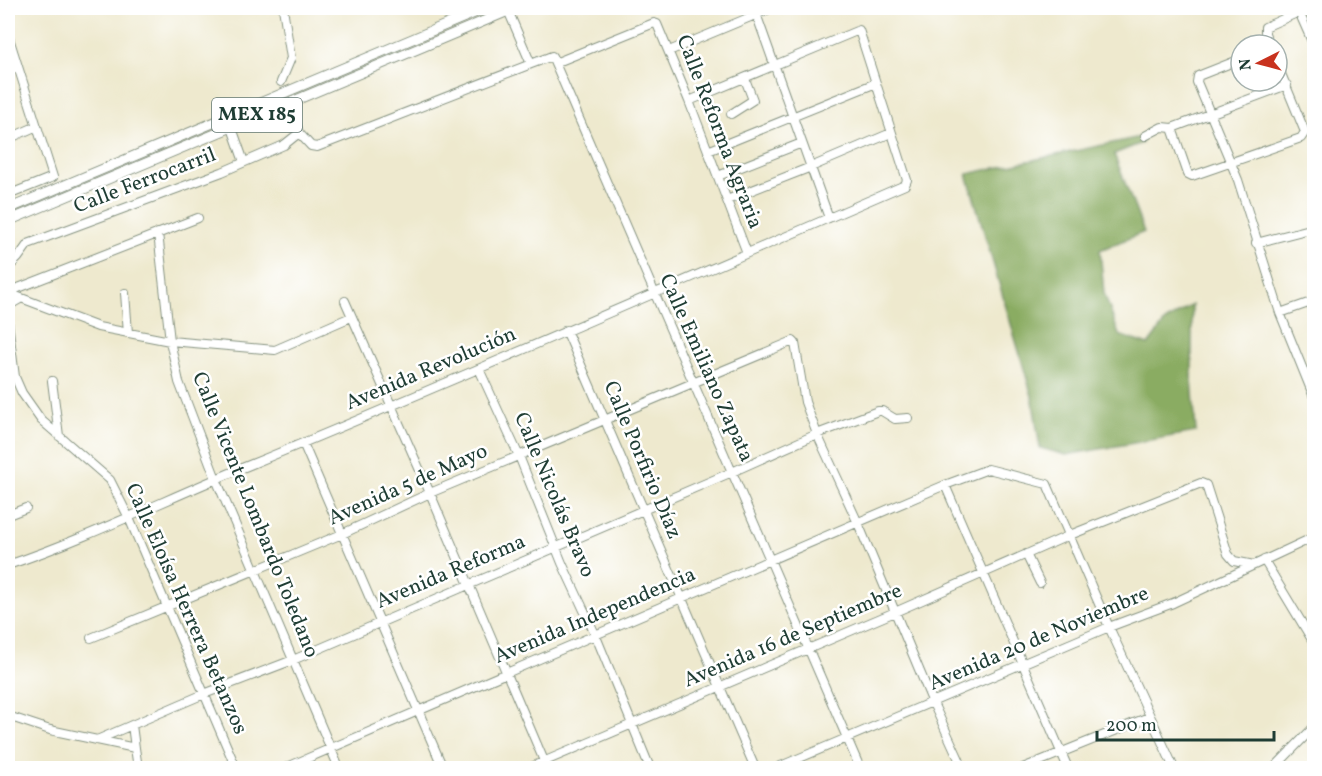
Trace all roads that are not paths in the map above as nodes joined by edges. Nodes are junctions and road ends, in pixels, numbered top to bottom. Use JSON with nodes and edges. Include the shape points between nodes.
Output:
{"nodes":[{"id":1,"x":283,"y":8,"type":"edge"},
{"id":2,"x":486,"y":8,"type":"edge"},
{"id":3,"x":508,"y":8,"type":"edge"},
{"id":4,"x":772,"y":8,"type":"edge"},
{"id":5,"x":1299,"y":10,"type":"edge"},
{"id":6,"x":755,"y":11,"type":"edge"},
{"id":7,"x":1265,"y":33,"type":"edge"},
{"id":8,"x":8,"y":35,"type":"edge"},
{"id":9,"x":1314,"y":46,"type":"edge"},
{"id":10,"x":669,"y":51,"type":"junction"},
{"id":11,"x":555,"y":63,"type":"junction"},
{"id":12,"x":531,"y":64,"type":"junction"},
{"id":13,"x":1229,"y":64,"type":"edge"},
{"id":14,"x":774,"y":65,"type":"junction"},
{"id":15,"x":18,"y":67,"type":"junction"},
{"id":16,"x":8,"y":70,"type":"edge"},
{"id":17,"x":745,"y":79,"type":"junction"},
{"id":18,"x":281,"y":82,"type":"dead end"},
{"id":19,"x":876,"y":83,"type":"junction"},
{"id":20,"x":1289,"y":90,"type":"edge"},
{"id":21,"x":1265,"y":93,"type":"edge"},
{"id":22,"x":689,"y":101,"type":"junction"},
{"id":23,"x":291,"y":106,"type":"dead end"},
{"id":24,"x":1209,"y":113,"type":"junction"},
{"id":25,"x":731,"y":114,"type":"dead end"},
{"id":26,"x":792,"y":117,"type":"junction"},
{"id":27,"x":231,"y":125,"type":"junction"},
{"id":28,"x":37,"y":126,"type":"junction"},
{"id":29,"x":1172,"y":128,"type":"junction"},
{"id":30,"x":299,"y":133,"type":"junction"},
{"id":31,"x":891,"y":133,"type":"junction"},
{"id":32,"x":1145,"y":136,"type":"dead end"},
{"id":33,"x":8,"y":139,"type":"edge"},
{"id":34,"x":802,"y":142,"type":"junction"},
{"id":35,"x":708,"y":151,"type":"junction"},
{"id":36,"x":244,"y":162,"type":"junction"},
{"id":37,"x":1231,"y":163,"type":"junction"},
{"id":38,"x":811,"y":167,"type":"junction"},
{"id":39,"x":718,"y":177,"type":"junction"},
{"id":40,"x":8,"y":195,"type":"edge"},
{"id":41,"x":727,"y":200,"type":"junction"},
{"id":42,"x":8,"y":209,"type":"edge"},
{"id":43,"x":198,"y":218,"type":"dead end"},
{"id":44,"x":829,"y":218,"type":"junction"},
{"id":45,"x":8,"y":221,"type":"edge"},
{"id":46,"x":1314,"y":228,"type":"edge"},
{"id":47,"x":158,"y":233,"type":"junction"},
{"id":48,"x":1256,"y":243,"type":"junction"},
{"id":49,"x":747,"y":253,"type":"junction"},
{"id":50,"x":8,"y":268,"type":"edge"},
{"id":51,"x":8,"y":293,"type":"edge"},
{"id":52,"x":125,"y":293,"type":"dead end"},
{"id":53,"x":655,"y":294,"type":"junction"},
{"id":54,"x":20,"y":299,"type":"junction"},
{"id":55,"x":345,"y":301,"type":"dead end"},
{"id":56,"x":1314,"y":301,"type":"edge"},
{"id":57,"x":8,"y":306,"type":"edge"},
{"id":58,"x":1280,"y":313,"type":"junction"},
{"id":59,"x":351,"y":317,"type":"junction"},
{"id":60,"x":8,"y":322,"type":"edge"},
{"id":61,"x":566,"y":330,"type":"junction"},
{"id":62,"x":128,"y":333,"type":"junction"},
{"id":63,"x":170,"y":341,"type":"junction"},
{"id":64,"x":479,"y":369,"type":"junction"},
{"id":65,"x":52,"y":381,"type":"dead end"},
{"id":66,"x":692,"y":383,"type":"junction"},
{"id":67,"x":1314,"y":397,"type":"edge"},
{"id":68,"x":391,"y":406,"type":"junction"},
{"id":69,"x":908,"y":418,"type":"dead end"},
{"id":70,"x":604,"y":419,"type":"junction"},
{"id":71,"x":817,"y":434,"type":"junction"},
{"id":72,"x":59,"y":436,"type":"junction"},
{"id":73,"x":303,"y":442,"type":"junction"},
{"id":74,"x":519,"y":456,"type":"junction"},
{"id":75,"x":732,"y":472,"type":"junction"},
{"id":76,"x":216,"y":478,"type":"junction"},
{"id":77,"x":945,"y":485,"type":"junction"},
{"id":78,"x":430,"y":493,"type":"junction"},
{"id":79,"x":26,"y":508,"type":"dead end"},
{"id":80,"x":644,"y":509,"type":"junction"},
{"id":81,"x":8,"y":515,"type":"edge"},
{"id":82,"x":129,"y":518,"type":"junction"},
{"id":83,"x":858,"y":523,"type":"junction"},
{"id":84,"x":342,"y":534,"type":"junction"},
{"id":85,"x":1070,"y":535,"type":"junction"},
{"id":86,"x":1314,"y":537,"type":"edge"},
{"id":87,"x":555,"y":546,"type":"junction"},
{"id":88,"x":1026,"y":554,"type":"junction"},
{"id":89,"x":1264,"y":560,"type":"junction"},
{"id":90,"x":770,"y":561,"type":"junction"},
{"id":91,"x":8,"y":565,"type":"edge"},
{"id":92,"x":1254,"y":566,"type":"junction"},
{"id":93,"x":255,"y":571,"type":"junction"},
{"id":94,"x":984,"y":574,"type":"junction"},
{"id":95,"x":468,"y":583,"type":"junction"},
{"id":96,"x":1040,"y":583,"type":"dead end"},
{"id":97,"x":681,"y":598,"type":"junction"},
{"id":98,"x":166,"y":605,"type":"junction"},
{"id":99,"x":895,"y":612,"type":"junction"},
{"id":100,"x":380,"y":622,"type":"junction"},
{"id":101,"x":1109,"y":627,"type":"junction"},
{"id":102,"x":595,"y":634,"type":"junction"},
{"id":103,"x":91,"y":638,"type":"dead end"},
{"id":104,"x":1314,"y":643,"type":"edge"},
{"id":105,"x":807,"y":650,"type":"junction"},
{"id":106,"x":293,"y":660,"type":"junction"},
{"id":107,"x":1023,"y":663,"type":"junction"},
{"id":108,"x":507,"y":673,"type":"junction"},
{"id":109,"x":720,"y":687,"type":"junction"},
{"id":110,"x":204,"y":694,"type":"junction"},
{"id":111,"x":933,"y":703,"type":"junction"},
{"id":112,"x":419,"y":711,"type":"junction"},
{"id":113,"x":8,"y":716,"type":"edge"},
{"id":114,"x":1149,"y":717,"type":"junction"},
{"id":115,"x":132,"y":725,"type":"junction"},
{"id":116,"x":632,"y":725,"type":"junction"},
{"id":117,"x":1314,"y":727,"type":"edge"},
{"id":118,"x":846,"y":739,"type":"junction"},
{"id":119,"x":97,"y":740,"type":"junction"},
{"id":120,"x":135,"y":748,"type":"junction"},
{"id":121,"x":331,"y":749,"type":"junction"},
{"id":122,"x":1061,"y":753,"type":"junction"},
{"id":123,"x":545,"y":765,"type":"edge"},
{"id":124,"x":138,"y":768,"type":"edge"},
{"id":125,"x":236,"y":768,"type":"edge"},
{"id":126,"x":285,"y":768,"type":"edge"},
{"id":127,"x":339,"y":768,"type":"edge"},
{"id":128,"x":443,"y":768,"type":"edge"},
{"id":129,"x":529,"y":768,"type":"edge"},
{"id":130,"x":650,"y":768,"type":"edge"},
{"id":131,"x":755,"y":768,"type":"edge"},
{"id":132,"x":776,"y":768,"type":"edge"},
{"id":133,"x":860,"y":768,"type":"edge"},
{"id":134,"x":963,"y":768,"type":"edge"},
{"id":135,"x":1023,"y":768,"type":"edge"},
{"id":136,"x":1068,"y":768,"type":"edge"},
{"id":137,"x":1174,"y":768,"type":"edge"},
{"id":138,"x":1274,"y":768,"type":"edge"}],
"edges":[{"from":1,"to":18,"type":"street","via":[[291,58]]},
{"from":2,"to":42,"type":"main road","number":"MEX 185"},
{"from":3,"to":12,"type":"street"},
{"from":3,"to":27,"type":"main road","number":"MEX 185"},
{"from":4,"to":6,"type":"street"},
{"from":5,"to":7,"type":"street","via":[[1265,27]]},
{"from":5,"to":9,"type":"street"},
{"from":6,"to":10,"type":"street"},
{"from":6,"to":14,"type":"street"},
{"from":8,"to":15,"type":"street"},
{"from":10,"to":11,"type":"street","name":"Calle Reforma Agraria","via":[[654,23]]},
{"from":10,"to":22,"type":"street","name":"Calle Reforma Agraria"},
{"from":11,"to":12,"type":"street","via":[[551,56]]},
{"from":11,"to":53,"type":"street","name":"Calle Emiliano Zapata"},
{"from":12,"to":30,"type":"street","via":[[317,147],[310,146]]},
{"from":13,"to":24,"type":"street","via":[[1198,76]]},
{"from":14,"to":17,"type":"street"},
{"from":14,"to":19,"type":"street","via":[[859,30]]},
{"from":14,"to":26,"type":"street"},
{"from":15,"to":16,"type":"street"},
{"from":15,"to":28,"type":"street"},
{"from":17,"to":22,"type":"street"},
{"from":17,"to":25,"type":"street","via":[[753,100]]},
{"from":19,"to":26,"type":"street"},
{"from":19,"to":31,"type":"street"},
{"from":20,"to":37,"type":"street","via":[[1305,132],[1301,138]]},
{"from":21,"to":24,"type":"street"},
{"from":22,"to":35,"type":"street","name":"Calle Reforma Agraria"},
{"from":23,"to":30,"type":"street"},
{"from":24,"to":29,"type":"street"},
{"from":24,"to":37,"type":"street"},
{"from":26,"to":34,"type":"street"},
{"from":26,"to":35,"type":"street"},
{"from":27,"to":36,"type":"street"},
{"from":27,"to":45,"type":"main road","number":"MEX 185"},
{"from":28,"to":33,"type":"street"},
{"from":28,"to":40,"type":"street","via":[[54,177]]},
{"from":29,"to":32,"type":"street","via":[[1162,127]]},
{"from":29,"to":37,"type":"street","via":[[1188,174]]},
{"from":30,"to":36,"type":"street","name":"Calle Ferrocarril"},
{"from":31,"to":38,"type":"street"},
{"from":31,"to":44,"type":"street","name":"Avenida Revolución","via":[[905,185]]},
{"from":34,"to":38,"type":"street"},
{"from":34,"to":39,"type":"street"},
{"from":35,"to":39,"type":"street","name":"Calle Reforma Agraria"},
{"from":36,"to":50,"type":"street","name":"Calle Ferrocarril","via":[[28,244]]},
{"from":37,"to":48,"type":"street"},
{"from":38,"to":41,"type":"street"},
{"from":38,"to":44,"type":"street"},
{"from":39,"to":41,"type":"street","name":"Calle Reforma Agraria"},
{"from":41,"to":49,"type":"street","name":"Calle Reforma Agraria"},
{"from":43,"to":47,"type":"street"},
{"from":44,"to":49,"type":"street","name":"Avenida Revolución"},
{"from":46,"to":48,"type":"street"},
{"from":47,"to":51,"type":"street"},
{"from":47,"to":63,"type":"street","name":"Calle Vicente Lombardo Toledano"},
{"from":48,"to":58,"type":"street"},
{"from":49,"to":53,"type":"street","name":"Avenida Revolución"},
{"from":51,"to":54,"type":"street"},
{"from":52,"to":62,"type":"street"},
{"from":53,"to":61,"type":"street","name":"Avenida Revolución"},
{"from":53,"to":66,"type":"street","name":"Calle Emiliano Zapata"},
{"from":54,"to":57,"type":"street"},
{"from":54,"to":62,"type":"street","via":[[98,327]]},
{"from":55,"to":59,"type":"street"},
{"from":56,"to":58,"type":"street"},
{"from":58,"to":67,"type":"street"},
{"from":59,"to":63,"type":"street","via":[[275,350]]},
{"from":59,"to":68,"type":"street"},
{"from":60,"to":72,"type":"street","name":"Calle Eloísa Herrera Betanzos","via":[[15,376],[22,393],[41,420]]},
{"from":61,"to":64,"type":"street","name":"Avenida Revolución"},
{"from":61,"to":70,"type":"street","name":"Calle Porfirio Díaz"},
{"from":62,"to":63,"type":"street"},
{"from":63,"to":76,"type":"street","name":"Calle Vicente Lombardo Toledano","via":[[179,382]]},
{"from":64,"to":68,"type":"street","name":"Avenida Revolución"},
{"from":64,"to":74,"type":"street","name":"Calle Nicolás Bravo"},
{"from":65,"to":72,"type":"street"},
{"from":66,"to":70,"type":"street","name":"Avenida 5 de Mayo"},
{"from":66,"to":71,"type":"street","name":"Avenida 5 de Mayo","via":[[793,341],[805,402]]},
{"from":66,"to":75,"type":"street","name":"Calle Emiliano Zapata"},
{"from":68,"to":73,"type":"street","name":"Avenida Revolución"},
{"from":68,"to":78,"type":"street"},
{"from":69,"to":71,"type":"street","name":"Avenida Reforma","via":[[895,419],[878,411]]},
{"from":70,"to":74,"type":"street","name":"Avenida 5 de Mayo"},
{"from":70,"to":80,"type":"street","name":"Calle Porfirio Díaz"},
{"from":71,"to":75,"type":"street","name":"Avenida Reforma"},
{"from":71,"to":83,"type":"street"},
{"from":72,"to":82,"type":"street","name":"Calle Eloísa Herrera Betanzos","via":[[110,480]]},
{"from":73,"to":76,"type":"street","name":"Avenida Revolución"},
{"from":73,"to":84,"type":"street"},
{"from":74,"to":78,"type":"street","name":"Avenida 5 de Mayo"},
{"from":74,"to":87,"type":"street","name":"Calle Nicolás Bravo"},
{"from":75,"to":80,"type":"street","name":"Avenida Reforma"},
{"from":75,"to":90,"type":"street","name":"Calle Emiliano Zapata"},
{"from":76,"to":82,"type":"street","name":"Avenida Revolución"},
{"from":76,"to":93,"type":"street","name":"Calle Vicente Lombardo Toledano"},
{"from":77,"to":83,"type":"street","name":"Avenida Independencia"},
{"from":77,"to":85,"type":"street","name":"Avenida Independencia","via":[[988,469],[1047,484]]},
{"from":77,"to":94,"type":"street"},
{"from":78,"to":84,"type":"street","name":"Avenida 5 de Mayo"},
{"from":78,"to":95,"type":"street"},
{"from":79,"to":81,"type":"street"},
{"from":80,"to":87,"type":"street","name":"Avenida Reforma"},
{"from":80,"to":97,"type":"street","name":"Calle Porfirio Díaz"},
{"from":82,"to":91,"type":"street","name":"Avenida Revolución"},
{"from":82,"to":98,"type":"street","name":"Calle Eloísa Herrera Betanzos"},
{"from":83,"to":90,"type":"street","name":"Avenida Independencia"},
{"from":83,"to":99,"type":"street"},
{"from":84,"to":93,"type":"street","name":"Avenida 5 de Mayo"},
{"from":84,"to":100,"type":"street"},
{"from":85,"to":88,"type":"street","name":"Avenida 16 de Septiembre"},
{"from":85,"to":92,"type":"street","name":"Avenida 16 de Septiembre","via":[[1201,483],[1206,485],[1228,554],[1234,561]]},
{"from":85,"to":101,"type":"street"},
{"from":86,"to":89,"type":"street","name":"Avenida 20 de Noviembre"},
{"from":87,"to":95,"type":"street","name":"Avenida Reforma"},
{"from":87,"to":102,"type":"street","name":"Calle Nicolás Bravo"},
{"from":88,"to":94,"type":"street","name":"Avenida 16 de Septiembre"},
{"from":88,"to":96,"type":"street"},
{"from":89,"to":92,"type":"street","name":"Avenida 20 de Noviembre"},
{"from":89,"to":104,"type":"street"},
{"from":90,"to":97,"type":"street","name":"Avenida Independencia"},
{"from":90,"to":105,"type":"street","name":"Calle Emiliano Zapata"},
{"from":92,"to":101,"type":"street","name":"Avenida 20 de Noviembre"},
{"from":93,"to":98,"type":"street","name":"Avenida 5 de Mayo"},
{"from":93,"to":106,"type":"street","name":"Calle Vicente Lombardo Toledano"},
{"from":94,"to":99,"type":"street","name":"Avenida 16 de Septiembre"},
{"from":94,"to":107,"type":"street"},
{"from":95,"to":100,"type":"street","name":"Avenida Reforma"},
{"from":95,"to":108,"type":"street"},
{"from":97,"to":102,"type":"street","name":"Avenida Independencia"},
{"from":97,"to":109,"type":"street","name":"Calle Porfirio Díaz"},
{"from":98,"to":103,"type":"street","name":"Avenida 5 de Mayo"},
{"from":98,"to":110,"type":"street","name":"Calle Eloísa Herrera Betanzos"},
{"from":99,"to":105,"type":"street","name":"Avenida 16 de Septiembre"},
{"from":99,"to":111,"type":"street"},
{"from":100,"to":106,"type":"street","name":"Avenida Reforma"},
{"from":100,"to":112,"type":"street"},
{"from":101,"to":107,"type":"street","name":"Avenida 20 de Noviembre"},
{"from":101,"to":114,"type":"street"},
{"from":102,"to":108,"type":"street","name":"Avenida Independencia"},
{"from":102,"to":116,"type":"street","name":"Calle Nicolás Bravo"},
{"from":105,"to":109,"type":"street","name":"Avenida 16 de Septiembre"},
{"from":105,"to":118,"type":"street","name":"Calle Emiliano Zapata"},
{"from":106,"to":110,"type":"street","name":"Avenida Reforma"},
{"from":106,"to":121,"type":"street","name":"Calle Vicente Lombardo Toledano"},
{"from":107,"to":111,"type":"street","name":"Avenida 20 de Noviembre"},
{"from":107,"to":122,"type":"street"},
{"from":108,"to":112,"type":"street","name":"Avenida Independencia"},
{"from":108,"to":123,"type":"street"},
{"from":109,"to":116,"type":"street","name":"Avenida 16 de Septiembre"},
{"from":109,"to":131,"type":"street","name":"Calle Porfirio Díaz"},
{"from":110,"to":115,"type":"street","name":"Avenida Reforma"},
{"from":110,"to":125,"type":"street","name":"Calle Eloísa Herrera Betanzos"},
{"from":111,"to":118,"type":"street","name":"Avenida 20 de Noviembre"},
{"from":111,"to":134,"type":"street"},
{"from":112,"to":121,"type":"street","name":"Avenida Independencia"},
{"from":112,"to":128,"type":"street"},
{"from":113,"to":119,"type":"street"},
{"from":114,"to":122,"type":"street"},
{"from":114,"to":137,"type":"street"},
{"from":115,"to":119,"type":"street","name":"Avenida Reforma"},
{"from":115,"to":120,"type":"street"},
{"from":116,"to":123,"type":"street","name":"Avenida 16 de Septiembre"},
{"from":116,"to":130,"type":"street","name":"Calle Nicolás Bravo"},
{"from":117,"to":138,"type":"street"},
{"from":118,"to":132,"type":"street","name":"Avenida 20 de Noviembre"},
{"from":118,"to":133,"type":"street","name":"Calle Emiliano Zapata"},
{"from":119,"to":120,"type":"street"},
{"from":120,"to":124,"type":"street"},
{"from":121,"to":126,"type":"street","name":"Avenida Independencia"},
{"from":121,"to":127,"type":"street","name":"Calle Vicente Lombardo Toledano"},
{"from":122,"to":135,"type":"street"},
{"from":122,"to":136,"type":"street"},
{"from":123,"to":129,"type":"street","name":"Avenida 16 de Septiembre"}]}
